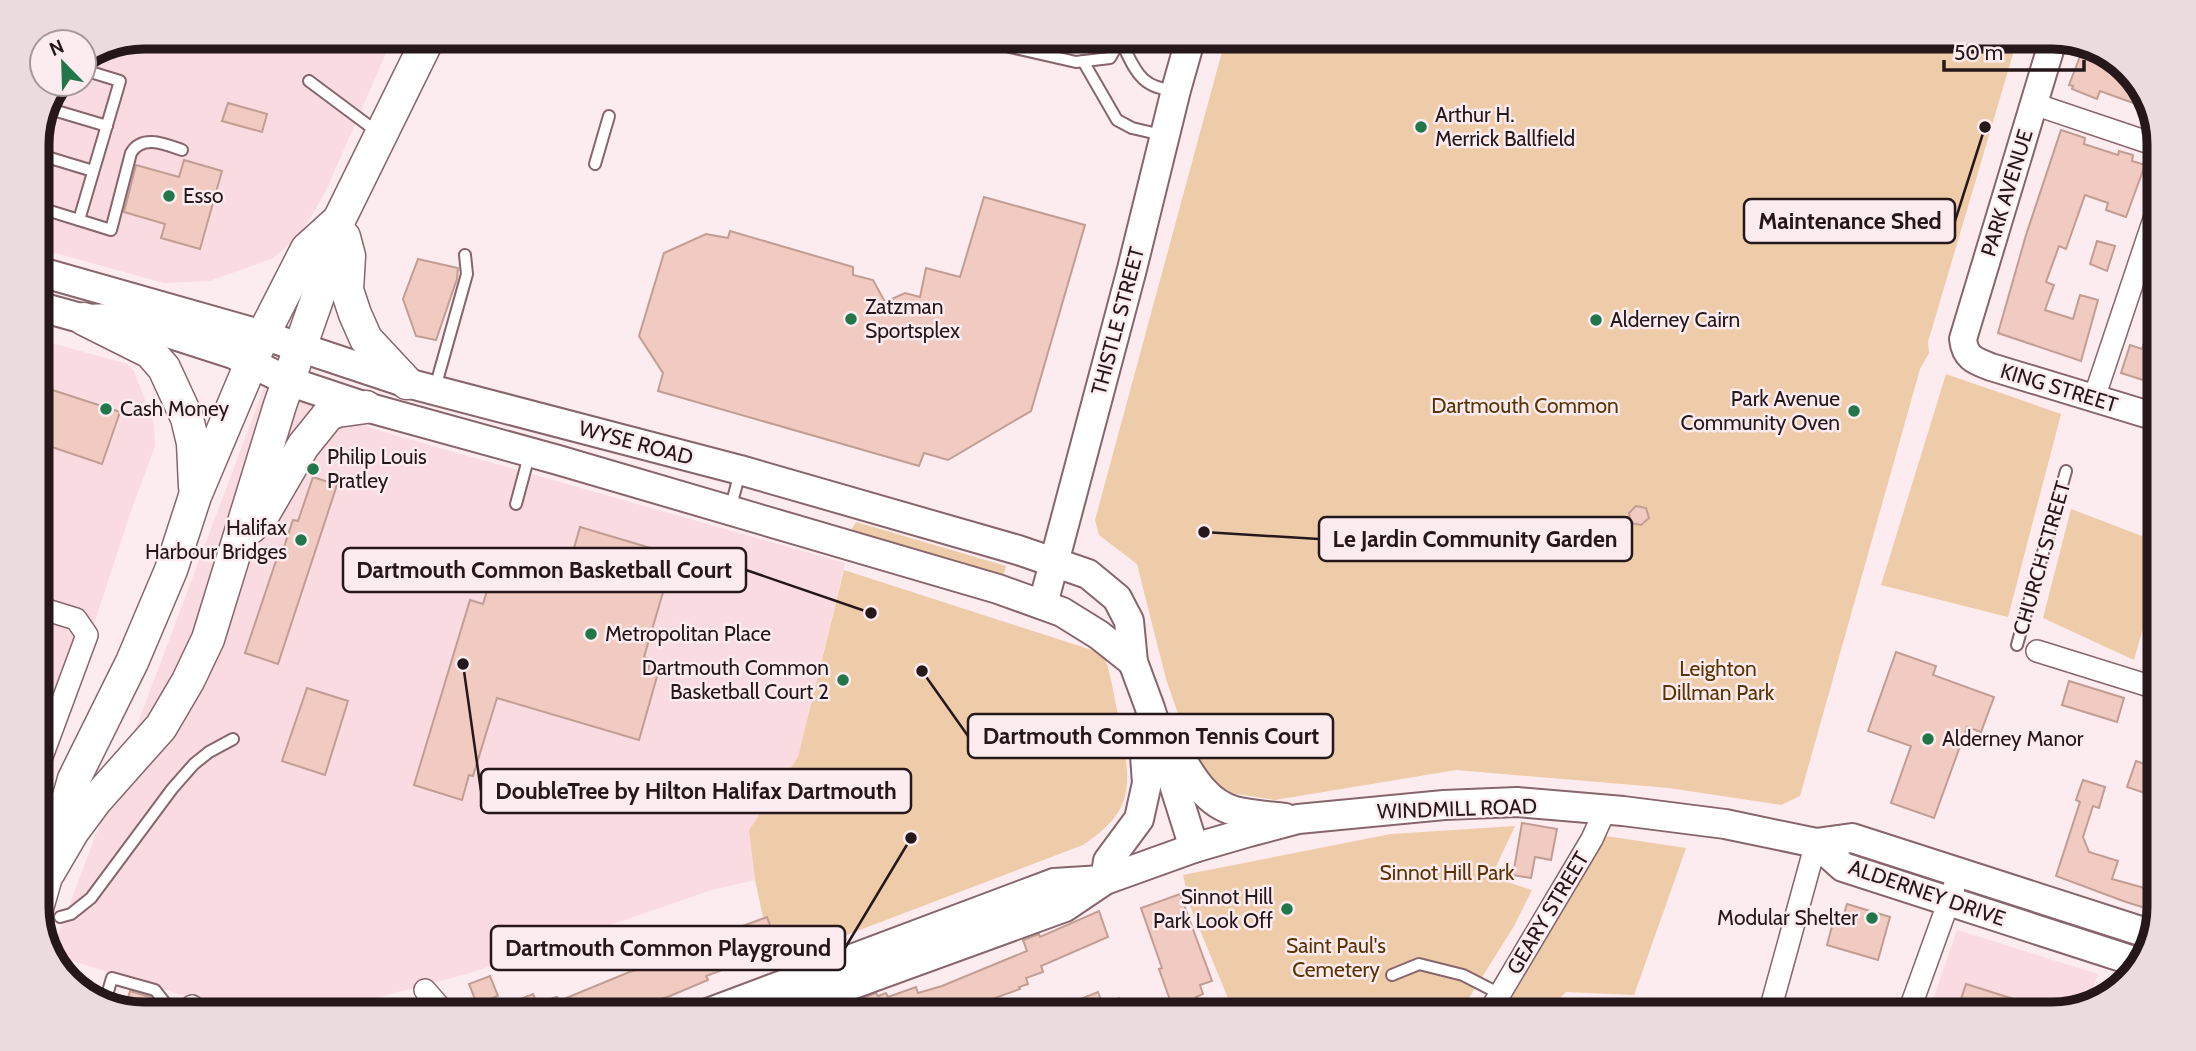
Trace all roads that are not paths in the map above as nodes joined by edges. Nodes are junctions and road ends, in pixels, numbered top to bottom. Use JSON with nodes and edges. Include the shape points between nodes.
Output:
{"nodes":[{"id":1,"x":423,"y":49,"type":"edge"},
{"id":2,"x":1016,"y":49,"type":"edge"},
{"id":3,"x":1115,"y":49,"type":"edge"},
{"id":4,"x":1127,"y":49,"type":"edge"},
{"id":5,"x":1188,"y":49,"type":"edge"},
{"id":6,"x":2050,"y":49,"type":"edge"},
{"id":7,"x":1083,"y":61,"type":"junction"},
{"id":8,"x":98,"y":74,"type":"edge"},
{"id":9,"x":309,"y":81,"type":"dead end"},
{"id":10,"x":1176,"y":90,"type":"junction"},
{"id":11,"x":2034,"y":104,"type":"junction"},
{"id":12,"x":55,"y":111,"type":"edge"},
{"id":13,"x":609,"y":116,"type":"dead end"},
{"id":14,"x":107,"y":126,"type":"junction"},
{"id":15,"x":380,"y":135,"type":"junction"},
{"id":16,"x":1165,"y":135,"type":"junction"},
{"id":17,"x":2147,"y":142,"type":"edge"},
{"id":18,"x":183,"y":150,"type":"dead end"},
{"id":19,"x":49,"y":158,"type":"edge"},
{"id":20,"x":596,"y":164,"type":"dead end"},
{"id":21,"x":93,"y":171,"type":"junction"},
{"id":22,"x":49,"y":211,"type":"edge"},
{"id":23,"x":79,"y":220,"type":"junction"},
{"id":24,"x":339,"y":220,"type":"junction"},
{"id":25,"x":2147,"y":240,"type":"edge"},
{"id":26,"x":465,"y":255,"type":"dead end"},
{"id":27,"x":49,"y":280,"type":"edge"},
{"id":28,"x":79,"y":304,"type":"junction"},
{"id":29,"x":49,"y":305,"type":"edge"},
{"id":30,"x":300,"y":347,"type":"junction"},
{"id":31,"x":257,"y":349,"type":"junction"},
{"id":32,"x":1964,"y":350,"type":"joint"},
{"id":33,"x":289,"y":381,"type":"junction"},
{"id":34,"x":421,"y":386,"type":"junction"},
{"id":35,"x":2094,"y":398,"type":"junction"},
{"id":36,"x":366,"y":407,"type":"junction"},
{"id":37,"x":2147,"y":414,"type":"edge"},
{"id":38,"x":530,"y":452,"type":"junction"},
{"id":39,"x":740,"y":470,"type":"junction"},
{"id":40,"x":2066,"y":471,"type":"dead end"},
{"id":41,"x":195,"y":496,"type":"junction"},
{"id":42,"x":516,"y":504,"type":"dead end"},
{"id":43,"x":730,"y":510,"type":"junction"},
{"id":44,"x":240,"y":537,"type":"junction"},
{"id":45,"x":1055,"y":561,"type":"junction"},
{"id":46,"x":1043,"y":604,"type":"junction"},
{"id":47,"x":49,"y":611,"type":"edge"},
{"id":48,"x":2017,"y":645,"type":"dead end"},
{"id":49,"x":2038,"y":651,"type":"dead end"},
{"id":50,"x":1133,"y":662,"type":"junction"},
{"id":51,"x":2147,"y":685,"type":"edge"},
{"id":52,"x":1150,"y":708,"type":"junction"},
{"id":53,"x":49,"y":738,"type":"edge"},
{"id":54,"x":233,"y":739,"type":"dead end"},
{"id":55,"x":1605,"y":810,"type":"junction"},
{"id":56,"x":1298,"y":819,"type":"junction"},
{"id":57,"x":1816,"y":844,"type":"junction"},
{"id":58,"x":1194,"y":848,"type":"junction"},
{"id":59,"x":49,"y":868,"type":"edge"},
{"id":60,"x":49,"y":870,"type":"edge"},
{"id":61,"x":1959,"y":872,"type":"junction"},
{"id":62,"x":1105,"y":880,"type":"junction"},
{"id":63,"x":1949,"y":901,"type":"junction"},
{"id":64,"x":49,"y":912,"type":"edge"},
{"id":65,"x":2143,"y":932,"type":"edge"},
{"id":66,"x":2131,"y":960,"type":"edge"},
{"id":67,"x":1392,"y":975,"type":"dead end"},
{"id":68,"x":839,"y":990,"type":"edge"},
{"id":69,"x":1500,"y":994,"type":"junction"},
{"id":70,"x":107,"y":995,"type":"edge"},
{"id":71,"x":161,"y":1002,"type":"edge"},
{"id":72,"x":772,"y":1002,"type":"edge"},
{"id":73,"x":805,"y":1002,"type":"edge"},
{"id":74,"x":1495,"y":1002,"type":"edge"},
{"id":75,"x":1772,"y":1002,"type":"edge"},
{"id":76,"x":1912,"y":1002,"type":"edge"}],
"edges":[{"from":1,"to":15,"type":"main road"},
{"from":2,"to":7,"type":"lane"},
{"from":3,"to":7,"type":"lane","via":[[1110,58]]},
{"from":4,"to":10,"type":"lane","via":[[1145,83]]},
{"from":5,"to":10,"type":"main road","name":"THISTLE STREET"},
{"from":6,"to":11,"type":"street","name":"PARK AVENUE"},
{"from":7,"to":16,"type":"lane","via":[[1117,120]]},
{"from":8,"to":14,"type":"lane","via":[[120,81]]},
{"from":9,"to":15,"type":"lane"},
{"from":10,"to":16,"type":"main road","name":"THISTLE STREET"},
{"from":11,"to":17,"type":"street"},
{"from":11,"to":32,"type":"street","name":"PARK AVENUE","via":[[1963,339]]},
{"from":12,"to":14,"type":"lane"},
{"from":13,"to":20,"type":"lane"},
{"from":14,"to":21,"type":"lane"},
{"from":15,"to":24,"type":"main road"},
{"from":16,"to":45,"type":"main road","name":"THISTLE STREET"},
{"from":18,"to":23,"type":"lane","via":[[156,142],[136,145],[111,230]]},
{"from":19,"to":21,"type":"lane"},
{"from":21,"to":23,"type":"lane"},
{"from":22,"to":23,"type":"lane"},
{"from":24,"to":30,"type":"main road","via":[[330,262]]},
{"from":24,"to":31,"type":"main road","via":[[307,249]]},
{"from":24,"to":34,"type":"main road","via":[[349,256],[347,290],[366,339]]},
{"from":25,"to":35,"type":"street"},
{"from":26,"to":34,"type":"lane","via":[[467,274]]},
{"from":27,"to":28,"type":"main road","name":"WYSE ROAD"},
{"from":28,"to":29,"type":"main road","name":"WYSE ROAD"},
{"from":28,"to":31,"type":"main road","name":"WYSE ROAD","via":[[217,348]]},
{"from":28,"to":41,"type":"main road","via":[[150,352],[164,368],[187,418]]},
{"from":30,"to":31,"type":"main road","name":"WYSE ROAD"},
{"from":30,"to":33,"type":"main road"},
{"from":30,"to":34,"type":"main road","name":"WYSE ROAD"},
{"from":31,"to":33,"type":"main road","name":"WYSE ROAD"},
{"from":31,"to":41,"type":"main road"},
{"from":32,"to":35,"type":"street","name":"KING STREET","via":[[1971,360]]},
{"from":33,"to":36,"type":"main road","name":"WYSE ROAD"},
{"from":33,"to":44,"type":"main road"},
{"from":34,"to":39,"type":"main road","name":"WYSE ROAD"},
{"from":35,"to":37,"type":"street","name":"KING STREET"},
{"from":36,"to":38,"type":"main road","name":"WYSE ROAD"},
{"from":36,"to":44,"type":"main road","via":[[328,415],[303,446],[264,513]]},
{"from":38,"to":42,"type":"lane"},
{"from":38,"to":43,"type":"main road","name":"WYSE ROAD"},
{"from":39,"to":43,"type":"lane"},
{"from":39,"to":45,"type":"main road","name":"WYSE ROAD"},
{"from":40,"to":48,"type":"lane","name":"CHURCH STREET"},
{"from":41,"to":59,"type":"main road","via":[[132,662],[74,779]]},
{"from":43,"to":46,"type":"main road","name":"WYSE ROAD"},
{"from":44,"to":60,"type":"main road","via":[[208,639],[188,681],[161,726],[96,800]]},
{"from":45,"to":46,"type":"main road","name":"THISTLE STREET"},
{"from":45,"to":50,"type":"main road","name":"WYSE ROAD","via":[[1088,574],[1117,598],[1129,621]]},
{"from":46,"to":50,"type":"main road","name":"WYSE ROAD","via":[[1099,635]]},
{"from":47,"to":53,"type":"street","via":[[76,620],[87,635]]},
{"from":49,"to":51,"type":"street"},
{"from":50,"to":52,"type":"main road","name":"WYSE ROAD"},
{"from":52,"to":56,"type":"main road","via":[[1200,789],[1234,811]]},
{"from":52,"to":58,"type":"main road","name":"WYSE ROAD"},
{"from":52,"to":62,"type":"main road","via":[[1144,742],[1147,783],[1139,819],[1108,861]]},
{"from":54,"to":64,"type":"lane","via":[[194,764],[91,898],[71,914]]},
{"from":55,"to":56,"type":"main road","name":"WINDMILL ROAD","via":[[1517,802]]},
{"from":55,"to":57,"type":"main road","name":"WINDMILL ROAD","via":[[1725,824]]},
{"from":55,"to":69,"type":"street","name":"GEARY STREET"},
{"from":56,"to":58,"type":"main road","name":"WINDMILL ROAD"},
{"from":57,"to":61,"type":"main road","name":"ALDERNEY DRIVE","via":[[1852,838]]},
{"from":57,"to":63,"type":"main road","name":"ALDERNEY DRIVE","via":[[1843,867]]},
{"from":57,"to":75,"type":"street"},
{"from":58,"to":62,"type":"main road","name":"WINDMILL ROAD"},
{"from":61,"to":63,"type":"street"},
{"from":61,"to":65,"type":"main road","name":"ALDERNEY DRIVE"},
{"from":62,"to":68,"type":"main road","name":"WINDMILL ROAD","via":[[1054,883]]},
{"from":63,"to":66,"type":"main road","name":"ALDERNEY DRIVE"},
{"from":63,"to":76,"type":"street"},
{"from":67,"to":69,"type":"lane","via":[[1419,964],[1463,975]]},
{"from":68,"to":72,"type":"main road","name":"WINDMILL ROAD"},
{"from":68,"to":73,"type":"main road","name":"WINDMILL ROAD"},
{"from":69,"to":74,"type":"street","name":"GEARY STREET"},
{"from":70,"to":71,"type":"lane","via":[[112,978],[155,990]]}]}
